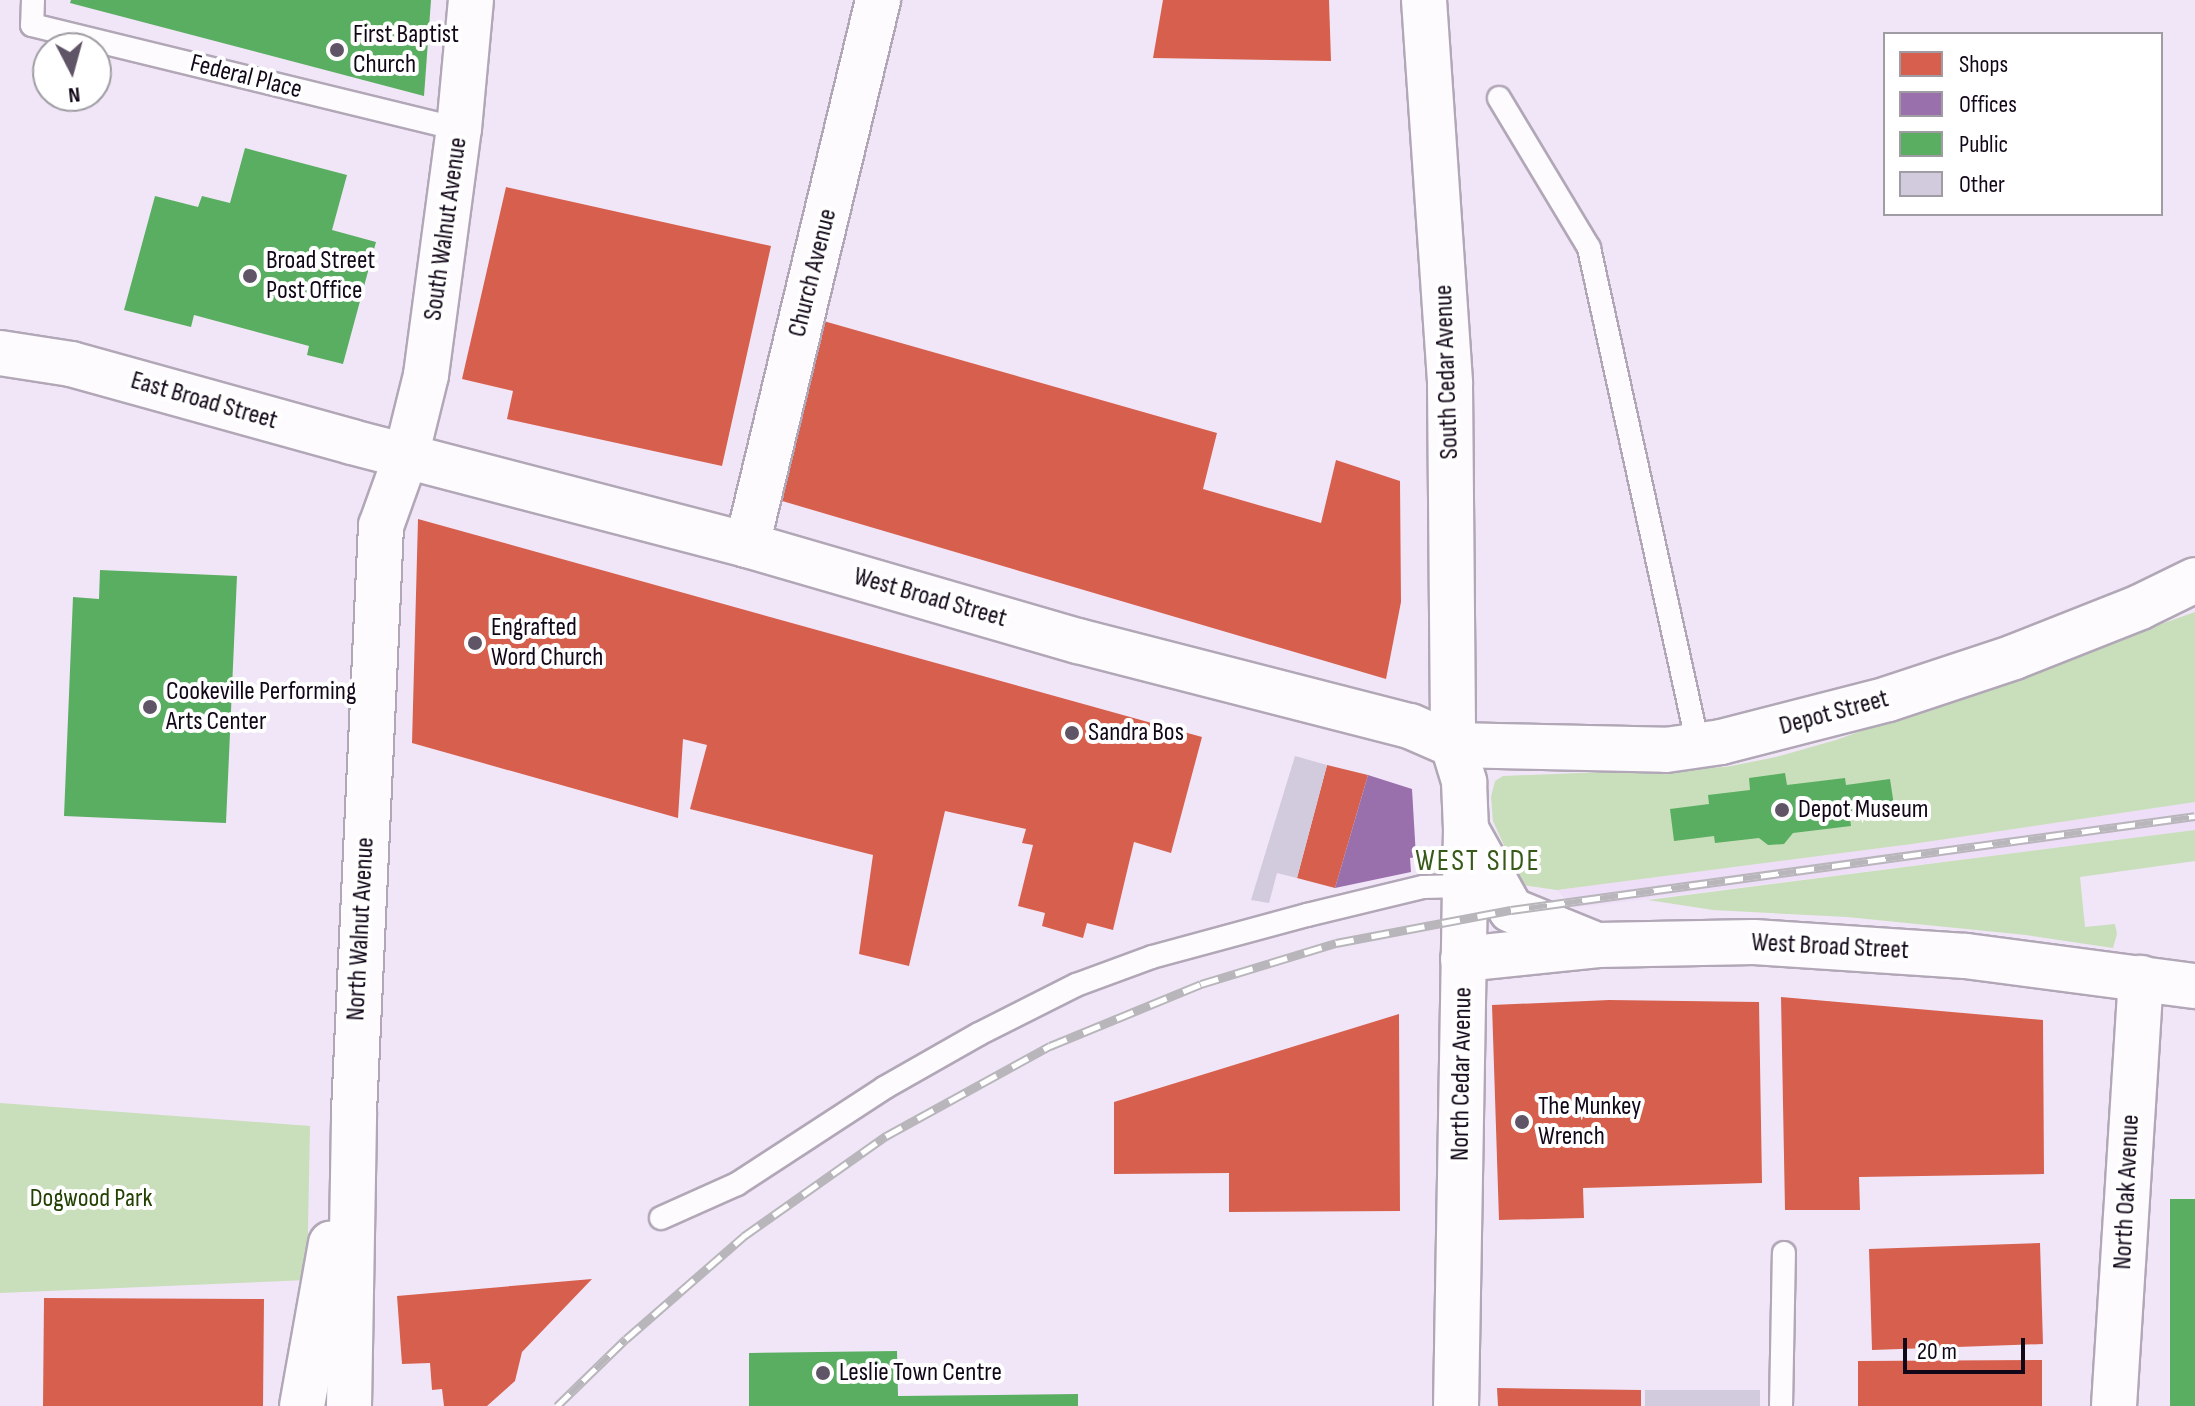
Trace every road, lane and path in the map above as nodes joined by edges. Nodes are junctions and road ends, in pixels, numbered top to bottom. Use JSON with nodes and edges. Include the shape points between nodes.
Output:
{"nodes":[{"id":1,"x":33,"y":0,"type":"edge"},
{"id":2,"x":471,"y":0,"type":"edge"},
{"id":3,"x":878,"y":0,"type":"edge"},
{"id":4,"x":1424,"y":0,"type":"edge"},
{"id":5,"x":1499,"y":98,"type":"dead end"},
{"id":6,"x":459,"y":129,"type":"junction"},
{"id":7,"x":0,"y":353,"type":"edge"},
{"id":8,"x":406,"y":456,"type":"junction"},
{"id":9,"x":747,"y":545,"type":"junction"},
{"id":10,"x":2195,"y":580,"type":"edge"},
{"id":11,"x":1453,"y":745,"type":"junction"},
{"id":12,"x":1698,"y":745,"type":"junction"},
{"id":13,"x":1466,"y":829,"type":"junction"},
{"id":14,"x":1465,"y":886,"type":"junction"},
{"id":15,"x":1598,"y":945,"type":"junction"},
{"id":16,"x":1463,"y":959,"type":"junction"},
{"id":17,"x":2141,"y":978,"type":"junction"},
{"id":18,"x":2195,"y":986,"type":"edge"},
{"id":19,"x":354,"y":1112,"type":"junction"},
{"id":20,"x":661,"y":1218,"type":"dead end"},
{"id":21,"x":1784,"y":1253,"type":"dead end"},
{"id":22,"x":302,"y":1406,"type":"edge"},
{"id":23,"x":349,"y":1406,"type":"edge"},
{"id":24,"x":1456,"y":1406,"type":"edge"},
{"id":25,"x":1781,"y":1406,"type":"edge"},
{"id":26,"x":2114,"y":1406,"type":"edge"}],
"edges":[{"from":1,"to":6,"type":"lane","name":"Federal Place","via":[[32,25]]},
{"from":2,"to":6,"type":"street","name":"South Walnut Avenue"},
{"from":3,"to":9,"type":"street","name":"Church Avenue"},
{"from":4,"to":11,"type":"street","name":"South Cedar Avenue","via":[[1450,384]]},
{"from":5,"to":12,"type":"lane","via":[[1589,248]]},
{"from":6,"to":8,"type":"street","name":"South Walnut Avenue","via":[[426,375]]},
{"from":7,"to":8,"type":"street","name":"East Broad Street","via":[[71,364]]},
{"from":8,"to":9,"type":"street","name":"West Broad Street"},
{"from":8,"to":19,"type":"street","name":"North Walnut Avenue","via":[[381,526]]},
{"from":9,"to":11,"type":"street","name":"West Broad Street","via":[[1078,641],[1410,726]]},
{"from":10,"to":12,"type":"street","name":"Depot Street","via":[[2014,657],[1888,699]]},
{"from":11,"to":12,"type":"street","name":"Depot Street","via":[[1666,750]]},
{"from":11,"to":13,"type":"street","name":"North Cedar Avenue","via":[[1464,782]]},
{"from":13,"to":14,"type":"street","name":"North Cedar Avenue"},
{"from":13,"to":15,"type":"street","via":[[1511,910]]},
{"from":14,"to":16,"type":"street","name":"North Cedar Avenue"},
{"from":14,"to":20,"type":"lane","via":[[1423,887],[1277,922],[1076,985],[884,1088],[737,1184]]},
{"from":15,"to":16,"type":"street","name":"West Broad Street"},
{"from":15,"to":17,"type":"street","name":"West Broad Street","via":[[1754,942],[1873,948]]},
{"from":16,"to":24,"type":"street","name":"North Cedar Avenue"},
{"from":17,"to":18,"type":"street","name":"West Broad Street"},
{"from":17,"to":26,"type":"street","name":"North Oak Avenue"},
{"from":19,"to":22,"type":"street"},
{"from":19,"to":23,"type":"street","name":"North Walnut Avenue"},
{"from":21,"to":25,"type":"lane"}]}
